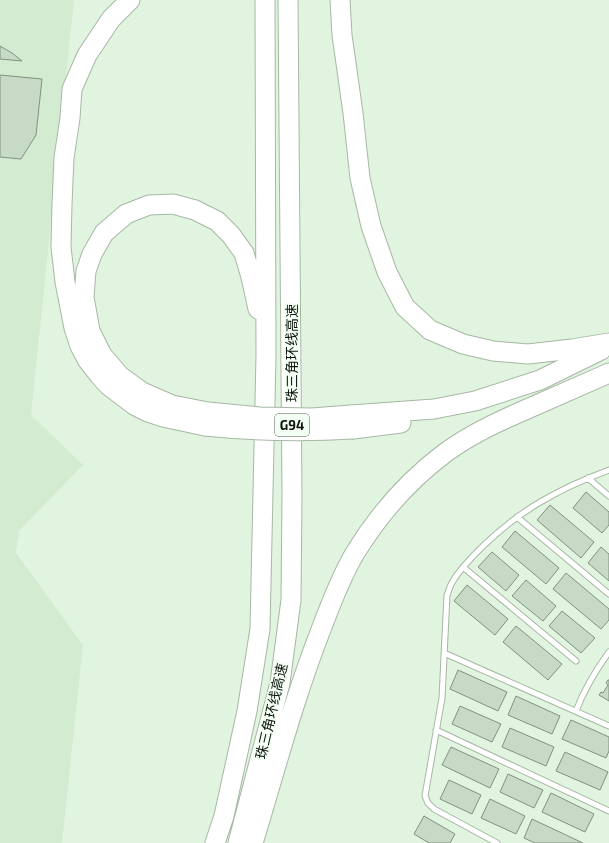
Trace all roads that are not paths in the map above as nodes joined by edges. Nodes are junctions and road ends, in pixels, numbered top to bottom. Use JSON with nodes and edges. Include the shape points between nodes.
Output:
{"nodes":[{"id":1,"x":130,"y":0,"type":"edge"},
{"id":2,"x":265,"y":0,"type":"edge"},
{"id":3,"x":288,"y":0,"type":"edge"},
{"id":4,"x":340,"y":0,"type":"edge"},
{"id":5,"x":609,"y":343,"type":"edge"},
{"id":6,"x":609,"y":346,"type":"edge"},
{"id":7,"x":266,"y":355,"type":"junction"},
{"id":8,"x":609,"y":370,"type":"edge"},
{"id":9,"x":609,"y":373,"type":"edge"},
{"id":10,"x":206,"y":419,"type":"junction"},
{"id":11,"x":352,"y":422,"type":"junction"},
{"id":12,"x":609,"y":470,"type":"edge"},
{"id":13,"x":588,"y":478,"type":"junction"},
{"id":14,"x":609,"y":496,"type":"edge"},
{"id":15,"x":517,"y":517,"type":"junction"},
{"id":16,"x":463,"y":568,"type":"junction"},
{"id":17,"x":609,"y":594,"type":"edge"},
{"id":18,"x":609,"y":652,"type":"edge"},
{"id":19,"x":444,"y":653,"type":"junction"},
{"id":20,"x":576,"y":661,"type":"dead end"},
{"id":21,"x":576,"y":711,"type":"junction"},
{"id":22,"x":609,"y":726,"type":"edge"},
{"id":23,"x":436,"y":730,"type":"junction"},
{"id":24,"x":609,"y":811,"type":"edge"},
{"id":25,"x":215,"y":843,"type":"edge"},
{"id":26,"x":238,"y":843,"type":"edge"},
{"id":27,"x":253,"y":843,"type":"edge"},
{"id":28,"x":497,"y":843,"type":"edge"}],
"edges":[{"from":1,"to":10,"type":"highway","via":[[111,19],[87,55],[72,89],[64,158],[61,247],[65,282],[80,346],[88,361],[109,386],[148,412],[163,417]]},
{"from":2,"to":7,"type":"highway","name":"珠三角环线高速","number":"G94"},
{"from":3,"to":26,"type":"highway","name":"珠三角环线高速","number":"G94","via":[[291,600],[280,683]]},
{"from":4,"to":5,"type":"highway","via":[[360,178],[371,226],[387,272],[405,307],[430,330],[463,344],[493,351],[528,354]]},
{"from":6,"to":11,"type":"highway","via":[[540,380],[475,401]]},
{"from":7,"to":10,"type":"highway","via":[[252,277],[244,254],[217,221],[195,210],[173,204],[149,205],[126,214],[108,228],[92,254],[86,271],[84,298],[90,331],[102,355],[120,376],[142,392]]},
{"from":7,"to":25,"type":"highway","name":"珠三角环线高速","number":"G94","via":[[260,629],[248,711],[224,816]]},
{"from":8,"to":11,"type":"highway","via":[[513,402],[477,410],[435,418]]},
{"from":9,"to":27,"type":"highway","via":[[513,415],[446,452],[395,499],[373,527],[355,554],[340,584],[312,651]]},
{"from":10,"to":11,"type":"highway","bridge":true,"via":[[312,418]]},
{"from":12,"to":13,"type":"lane"},
{"from":13,"to":14,"type":"lane"},
{"from":13,"to":15,"type":"lane","via":[[550,496]]},
{"from":15,"to":16,"type":"lane","via":[[488,541]]},
{"from":15,"to":17,"type":"lane"},
{"from":16,"to":19,"type":"lane","via":[[452,581],[447,595]]},
{"from":16,"to":20,"type":"lane"},
{"from":18,"to":21,"type":"lane"},
{"from":19,"to":21,"type":"lane"},
{"from":19,"to":23,"type":"lane","via":[[442,698]]},
{"from":21,"to":22,"type":"lane"},
{"from":23,"to":24,"type":"lane"},
{"from":23,"to":28,"type":"lane","via":[[425,792],[428,803],[434,809]]}]}
